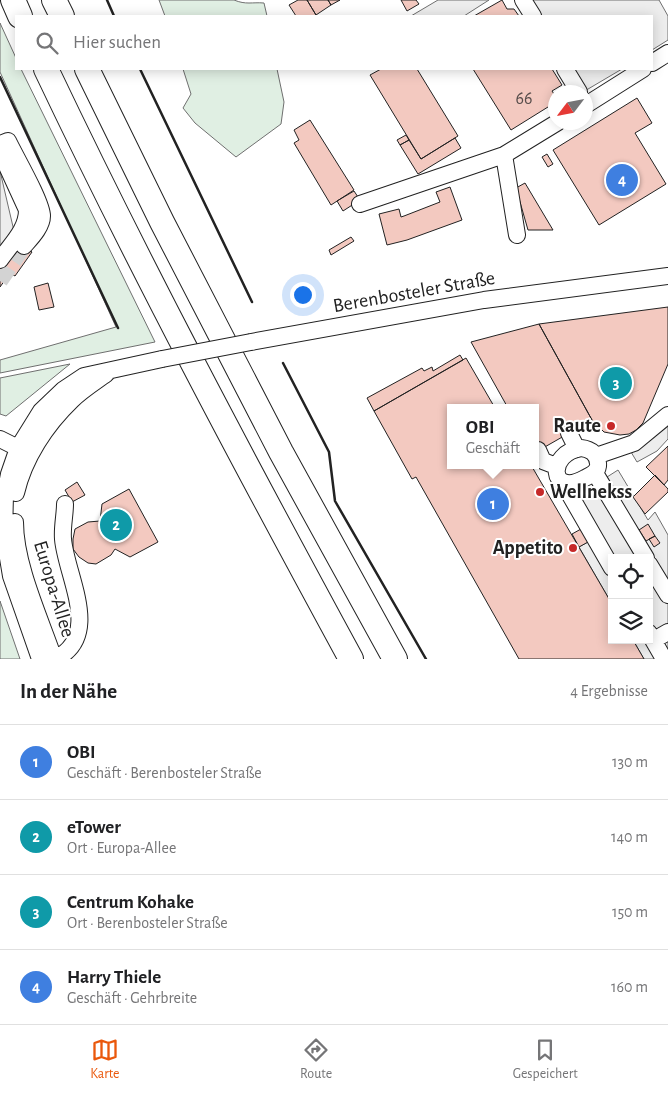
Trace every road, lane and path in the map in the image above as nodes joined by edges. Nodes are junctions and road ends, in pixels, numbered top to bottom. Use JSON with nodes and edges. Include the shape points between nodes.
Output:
{"nodes":[{"id":1,"x":13,"y":0,"type":"edge"},
{"id":2,"x":54,"y":0,"type":"edge"},
{"id":3,"x":523,"y":0,"type":"edge"},
{"id":4,"x":20,"y":15,"type":"edge"},
{"id":5,"x":62,"y":15,"type":"edge"},
{"id":6,"x":532,"y":15,"type":"edge"},
{"id":7,"x":668,"y":53,"type":"edge"},
{"id":8,"x":653,"y":62,"type":"edge"},
{"id":9,"x":46,"y":70,"type":"edge"},
{"id":10,"x":87,"y":70,"type":"edge"},
{"id":11,"x":566,"y":70,"type":"edge"},
{"id":12,"x":641,"y":70,"type":"edge"},
{"id":13,"x":574,"y":85,"type":"edge"},
{"id":14,"x":593,"y":96,"type":"edge"},
{"id":15,"x":548,"y":128,"type":"edge"},
{"id":16,"x":0,"y":144,"type":"edge"},
{"id":17,"x":0,"y":151,"type":"edge"},
{"id":18,"x":504,"y":155,"type":"junction"},
{"id":19,"x":360,"y":204,"type":"dead end"},
{"id":20,"x":517,"y":235,"type":"dead end"},
{"id":21,"x":24,"y":246,"type":"tunnel mouth"},
{"id":22,"x":0,"y":260,"type":"edge"},
{"id":23,"x":668,"y":276,"type":"edge"},
{"id":24,"x":110,"y":371,"type":"joint"},
{"id":25,"x":668,"y":415,"type":"edge"},
{"id":26,"x":569,"y":433,"type":"dead end"},
{"id":27,"x":0,"y":439,"type":"edge"},
{"id":28,"x":577,"y":449,"type":"junction"},
{"id":29,"x":24,"y":451,"type":"junction"},
{"id":30,"x":539,"y":452,"type":"edge"},
{"id":31,"x":596,"y":456,"type":"junction"},
{"id":32,"x":556,"y":466,"type":"junction"},
{"id":33,"x":595,"y":473,"type":"junction"},
{"id":34,"x":567,"y":484,"type":"junction"},
{"id":35,"x":65,"y":504,"type":"dead end"},
{"id":36,"x":644,"y":554,"type":"edge"},
{"id":37,"x":608,"y":561,"type":"edge"},
{"id":38,"x":653,"y":571,"type":"edge"},
{"id":39,"x":668,"y":595,"type":"edge"},
{"id":40,"x":668,"y":632,"type":"edge"},
{"id":41,"x":653,"y":637,"type":"edge"},
{"id":42,"x":653,"y":639,"type":"edge"},
{"id":43,"x":40,"y":659,"type":"edge"},
{"id":44,"x":55,"y":659,"type":"edge"},
{"id":45,"x":351,"y":659,"type":"edge"},
{"id":46,"x":395,"y":659,"type":"edge"},
{"id":47,"x":664,"y":659,"type":"edge"}],
"edges":[{"from":1,"to":4,"type":"highway"},
{"from":2,"to":5,"type":"highway"},
{"from":3,"to":6,"type":"street"},
{"from":7,"to":8,"type":"street"},
{"from":9,"to":45,"type":"highway","via":[[102,188],[250,474]]},
{"from":10,"to":46,"type":"highway","via":[[281,452]]},
{"from":11,"to":13,"type":"street"},
{"from":12,"to":14,"type":"street"},
{"from":15,"to":18,"type":"street"},
{"from":16,"to":21,"type":"street","via":[[8,141],[39,204],[42,217]]},
{"from":17,"to":22,"type":"street","via":[[27,219]]},
{"from":18,"to":19,"type":"street"},
{"from":18,"to":20,"type":"street"},
{"from":23,"to":24,"type":"street","name":"Berenbosteler Straße","bridge":true,"via":[[484,300]]},
{"from":24,"to":29,"type":"street","name":"Europa-Allee","via":[[84,376],[63,390],[41,412]]},
{"from":25,"to":31,"type":"street","via":[[634,442]]},
{"from":26,"to":28,"type":"street"},
{"from":27,"to":29,"type":"street"},
{"from":28,"to":31,"type":"street","via":[[588,449]]},
{"from":28,"to":32,"type":"street"},
{"from":29,"to":43,"type":"street","name":"Europa-Allee","via":[[9,474],[4,534],[11,576]]},
{"from":29,"to":44,"type":"street","name":"Europa-Allee","via":[[15,498],[15,533],[23,572]]},
{"from":30,"to":32,"type":"street","via":[[543,461]]},
{"from":31,"to":33,"type":"street","via":[[598,468]]},
{"from":32,"to":34,"type":"street","via":[[557,475]]},
{"from":33,"to":34,"type":"street","via":[[575,484]]},
{"from":33,"to":36,"type":"street"},
{"from":34,"to":37,"type":"street","via":[[570,495]]},
{"from":35,"to":44,"type":"street","via":[[63,539],[81,617],[77,637],[71,647]]},
{"from":38,"to":39,"type":"street"},
{"from":40,"to":41,"type":"street"},
{"from":42,"to":47,"type":"street"}]}
